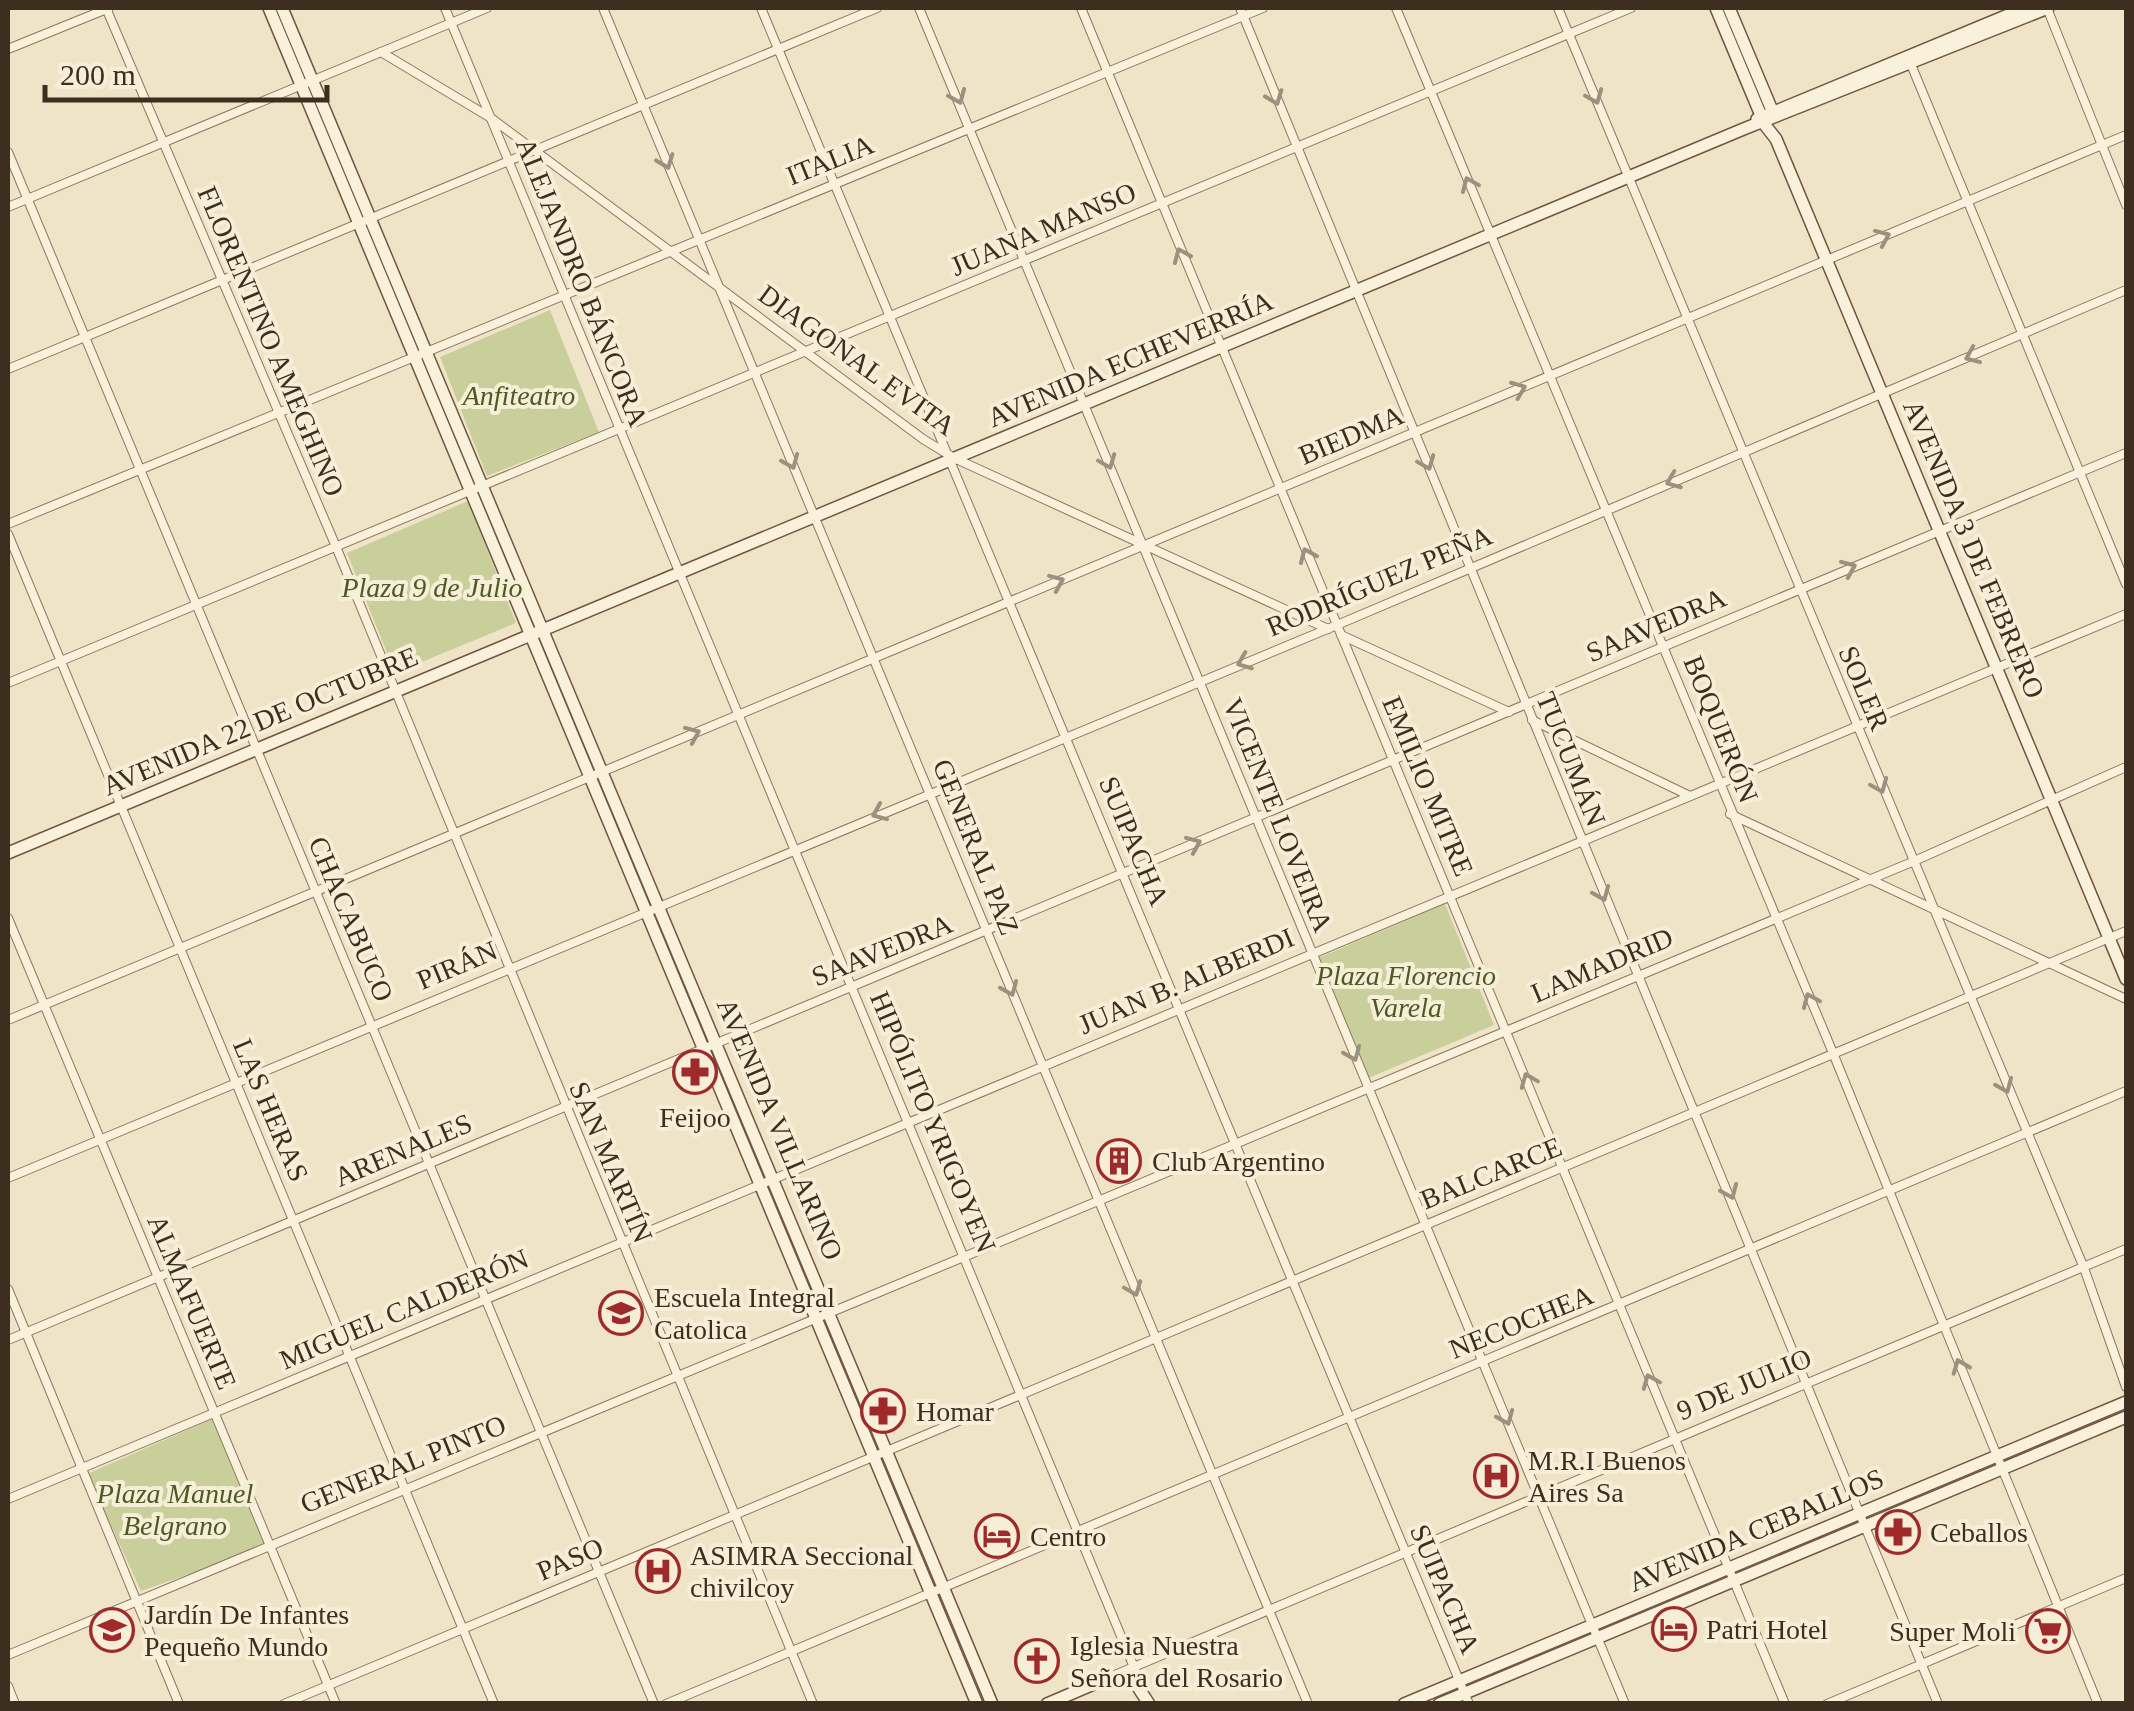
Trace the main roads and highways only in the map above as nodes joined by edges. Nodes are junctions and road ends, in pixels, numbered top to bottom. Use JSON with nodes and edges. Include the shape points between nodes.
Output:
{"nodes":[{"id":1,"x":268,"y":8,"type":"edge"},
{"id":2,"x":282,"y":8,"type":"edge"},
{"id":3,"x":1716,"y":8,"type":"edge"},
{"id":4,"x":1729,"y":8,"type":"edge"},
{"id":5,"x":2024,"y":8,"type":"edge"},
{"id":6,"x":2048,"y":8,"type":"edge"},
{"id":7,"x":1909,"y":59,"type":"junction"},
{"id":8,"x":307,"y":84,"type":"junction"},
{"id":9,"x":1768,"y":118,"type":"junction"},
{"id":10,"x":538,"y":632,"type":"junction"},
{"id":11,"x":8,"y":853,"type":"edge"},
{"id":12,"x":2126,"y":979,"type":"edge"},
{"id":13,"x":768,"y":1182,"type":"junction"},
{"id":14,"x":2126,"y":1402,"type":"edge"},
{"id":15,"x":2126,"y":1417,"type":"edge"},
{"id":16,"x":1110,"y":1678,"type":"joint"},
{"id":17,"x":1464,"y":1692,"type":"edge"},
{"id":18,"x":978,"y":1704,"type":"edge"},
{"id":19,"x":992,"y":1704,"type":"edge"},
{"id":20,"x":1048,"y":1704,"type":"edge"},
{"id":21,"x":1149,"y":1704,"type":"edge"},
{"id":22,"x":1404,"y":1704,"type":"edge"},
{"id":23,"x":1439,"y":1704,"type":"edge"}],
"edges":[{"from":1,"to":8,"type":"main road"},
{"from":2,"to":8,"type":"main road"},
{"from":3,"to":9,"type":"main road","name":"AVENIDA 3 DE FEBRERO"},
{"from":4,"to":9,"type":"main road","name":"AVENIDA 3 DE FEBRERO"},
{"from":5,"to":7,"type":"main road","name":"AVENIDA ECHEVERRÍA"},
{"from":6,"to":7,"type":"main road","name":"AVENIDA ECHEVERRÍA"},
{"from":7,"to":9,"type":"main road","name":"AVENIDA ECHEVERRÍA"},
{"from":8,"to":10,"type":"main road","name":"AVENIDA VILLARINO"},
{"from":9,"to":10,"type":"main road","name":"AVENIDA ECHEVERRÍA"},
{"from":9,"to":12,"type":"main road","name":"AVENIDA 3 DE FEBRERO"},
{"from":10,"to":11,"type":"main road","name":"AVENIDA 22 DE OCTUBRE"},
{"from":10,"to":13,"type":"main road","name":"AVENIDA VILLARINO"},
{"from":13,"to":18,"type":"main road","name":"AVENIDA VILLARINO"},
{"from":13,"to":19,"type":"main road","name":"AVENIDA VILLARINO","via":[[830,1313]]},
{"from":14,"to":17,"type":"main road","name":"AVENIDA CEBALLOS","via":[[1592,1625]]},
{"from":15,"to":17,"type":"main road","name":"AVENIDA CEBALLOS"},
{"from":16,"to":20,"type":"main road","name":"9 DE JULIO"},
{"from":16,"to":21,"type":"main road","name":"HIPÓLITO YRIGOYEN","via":[[1143,1689]]},
{"from":17,"to":22,"type":"main road","name":"AVENIDA CEBALLOS"},
{"from":17,"to":23,"type":"main road","name":"AVENIDA CEBALLOS"}]}
